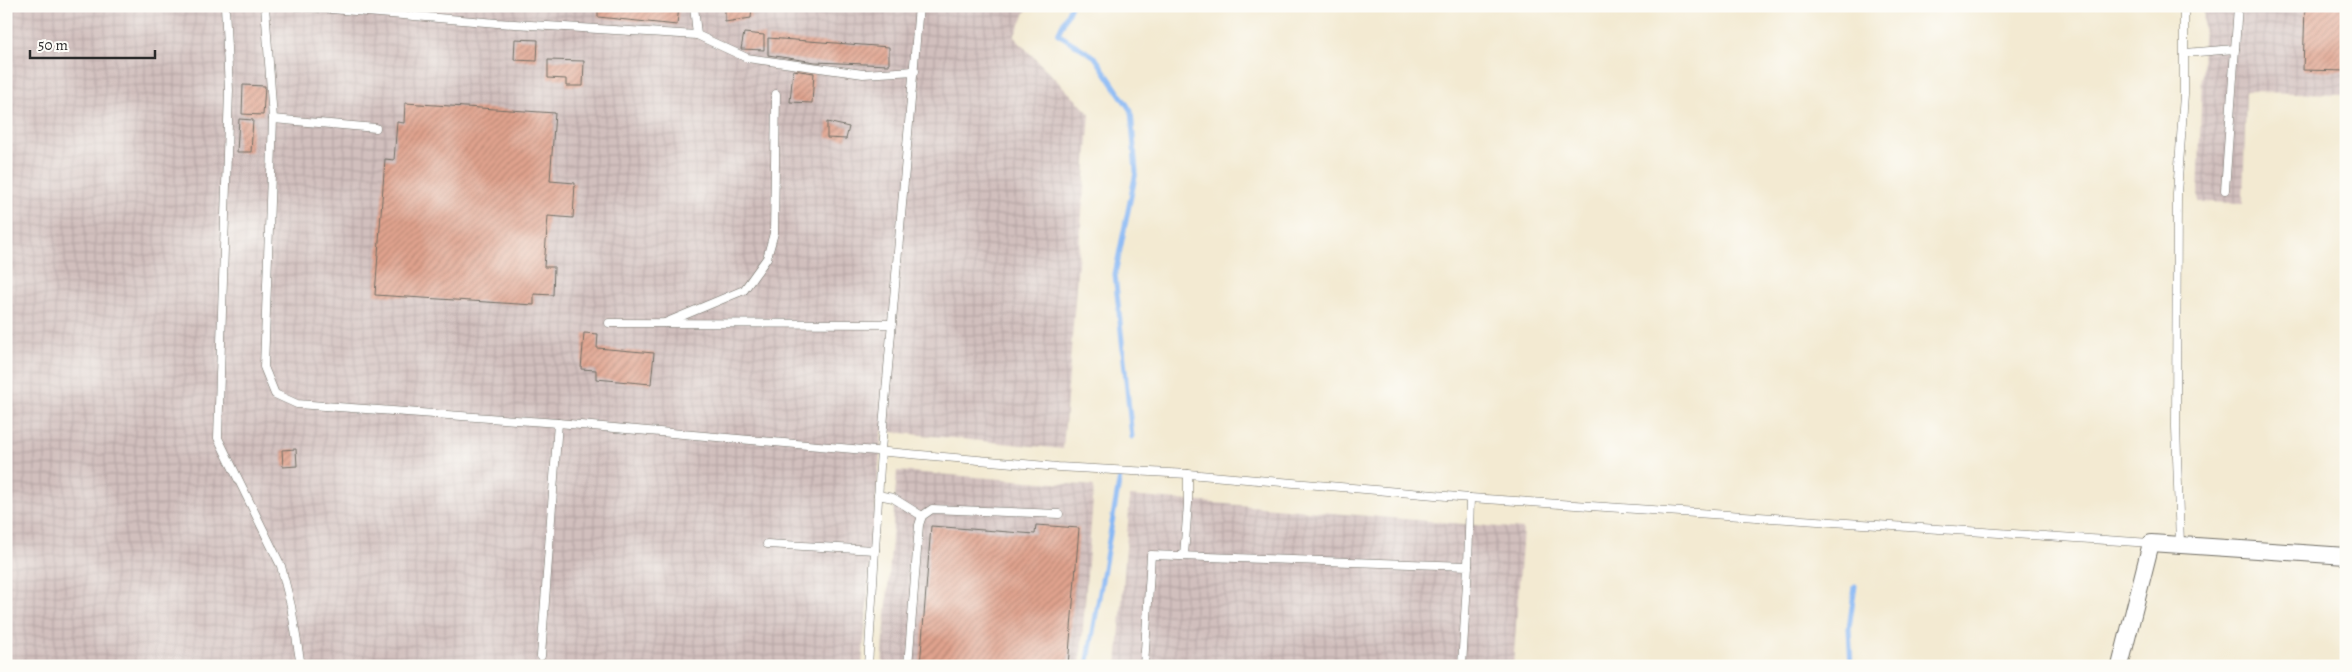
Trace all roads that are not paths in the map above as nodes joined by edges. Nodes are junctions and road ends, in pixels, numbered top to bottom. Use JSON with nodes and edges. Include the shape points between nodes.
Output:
{"nodes":[{"id":1,"x":225,"y":6,"type":"edge"},
{"id":2,"x":265,"y":6,"type":"edge"},
{"id":3,"x":296,"y":6,"type":"edge"},
{"id":4,"x":694,"y":6,"type":"edge"},
{"id":5,"x":919,"y":6,"type":"edge"},
{"id":6,"x":2184,"y":6,"type":"edge"},
{"id":7,"x":2238,"y":6,"type":"edge"},
{"id":8,"x":696,"y":35,"type":"junction"},
{"id":9,"x":2235,"y":49,"type":"junction"},
{"id":10,"x":2185,"y":53,"type":"junction"},
{"id":11,"x":915,"y":71,"type":"junction"},
{"id":12,"x":776,"y":94,"type":"dead end"},
{"id":13,"x":273,"y":119,"type":"junction"},
{"id":14,"x":376,"y":128,"type":"dead end"},
{"id":15,"x":2225,"y":190,"type":"dead end"},
{"id":16,"x":610,"y":323,"type":"dead end"},
{"id":17,"x":666,"y":323,"type":"junction"},
{"id":18,"x":892,"y":324,"type":"junction"},
{"id":19,"x":558,"y":422,"type":"junction"},
{"id":20,"x":880,"y":450,"type":"junction"},
{"id":21,"x":1188,"y":474,"type":"junction"},
{"id":22,"x":878,"y":495,"type":"junction"},
{"id":23,"x":1470,"y":498,"type":"junction"},
{"id":24,"x":1059,"y":514,"type":"dead end"},
{"id":25,"x":922,"y":516,"type":"junction"},
{"id":26,"x":2151,"y":543,"type":"junction"},
{"id":27,"x":768,"y":544,"type":"dead end"},
{"id":28,"x":2180,"y":544,"type":"junction"},
{"id":29,"x":875,"y":550,"type":"junction"},
{"id":30,"x":1184,"y":555,"type":"junction"},
{"id":31,"x":2346,"y":556,"type":"edge"},
{"id":32,"x":1468,"y":566,"type":"junction"},
{"id":33,"x":541,"y":656,"type":"dead end"},
{"id":34,"x":301,"y":666,"type":"edge"},
{"id":35,"x":868,"y":666,"type":"edge"},
{"id":36,"x":908,"y":666,"type":"edge"},
{"id":37,"x":1144,"y":666,"type":"edge"},
{"id":38,"x":1462,"y":666,"type":"edge"},
{"id":39,"x":2120,"y":666,"type":"edge"}],
"edges":[{"from":1,"to":34,"type":"lane","via":[[229,90],[218,438],[281,566]]},
{"from":2,"to":13,"type":"lane"},
{"from":3,"to":8,"type":"lane"},
{"from":4,"to":8,"type":"lane"},
{"from":5,"to":11,"type":"lane"},
{"from":6,"to":10,"type":"lane"},
{"from":7,"to":9,"type":"lane"},
{"from":8,"to":11,"type":"lane","via":[[747,58],[862,74]]},
{"from":9,"to":10,"type":"lane"},
{"from":9,"to":15,"type":"lane"},
{"from":10,"to":28,"type":"lane","via":[[2177,193],[2176,427]]},
{"from":11,"to":18,"type":"lane"},
{"from":12,"to":17,"type":"lane","via":[[774,233],[767,258],[744,290]]},
{"from":13,"to":14,"type":"lane"},
{"from":13,"to":19,"type":"lane","via":[[264,367],[275,394],[297,404]]},
{"from":16,"to":17,"type":"lane"},
{"from":17,"to":18,"type":"lane"},
{"from":18,"to":20,"type":"lane"},
{"from":19,"to":20,"type":"lane"},
{"from":19,"to":33,"type":"lane"},
{"from":20,"to":21,"type":"lane","via":[[1058,467]]},
{"from":20,"to":22,"type":"lane"},
{"from":21,"to":23,"type":"lane"},
{"from":21,"to":30,"type":"lane"},
{"from":22,"to":25,"type":"lane","via":[[892,498]]},
{"from":22,"to":29,"type":"lane"},
{"from":23,"to":26,"type":"lane"},
{"from":23,"to":32,"type":"lane"},
{"from":24,"to":25,"type":"lane","via":[[932,508]]},
{"from":25,"to":36,"type":"lane","via":[[918,525]]},
{"from":26,"to":28,"type":"street"},
{"from":26,"to":39,"type":"street"},
{"from":27,"to":29,"type":"lane"},
{"from":28,"to":31,"type":"street"},
{"from":29,"to":35,"type":"lane"},
{"from":30,"to":32,"type":"lane"},
{"from":30,"to":37,"type":"lane","via":[[1151,555]]},
{"from":32,"to":38,"type":"lane"}]}
